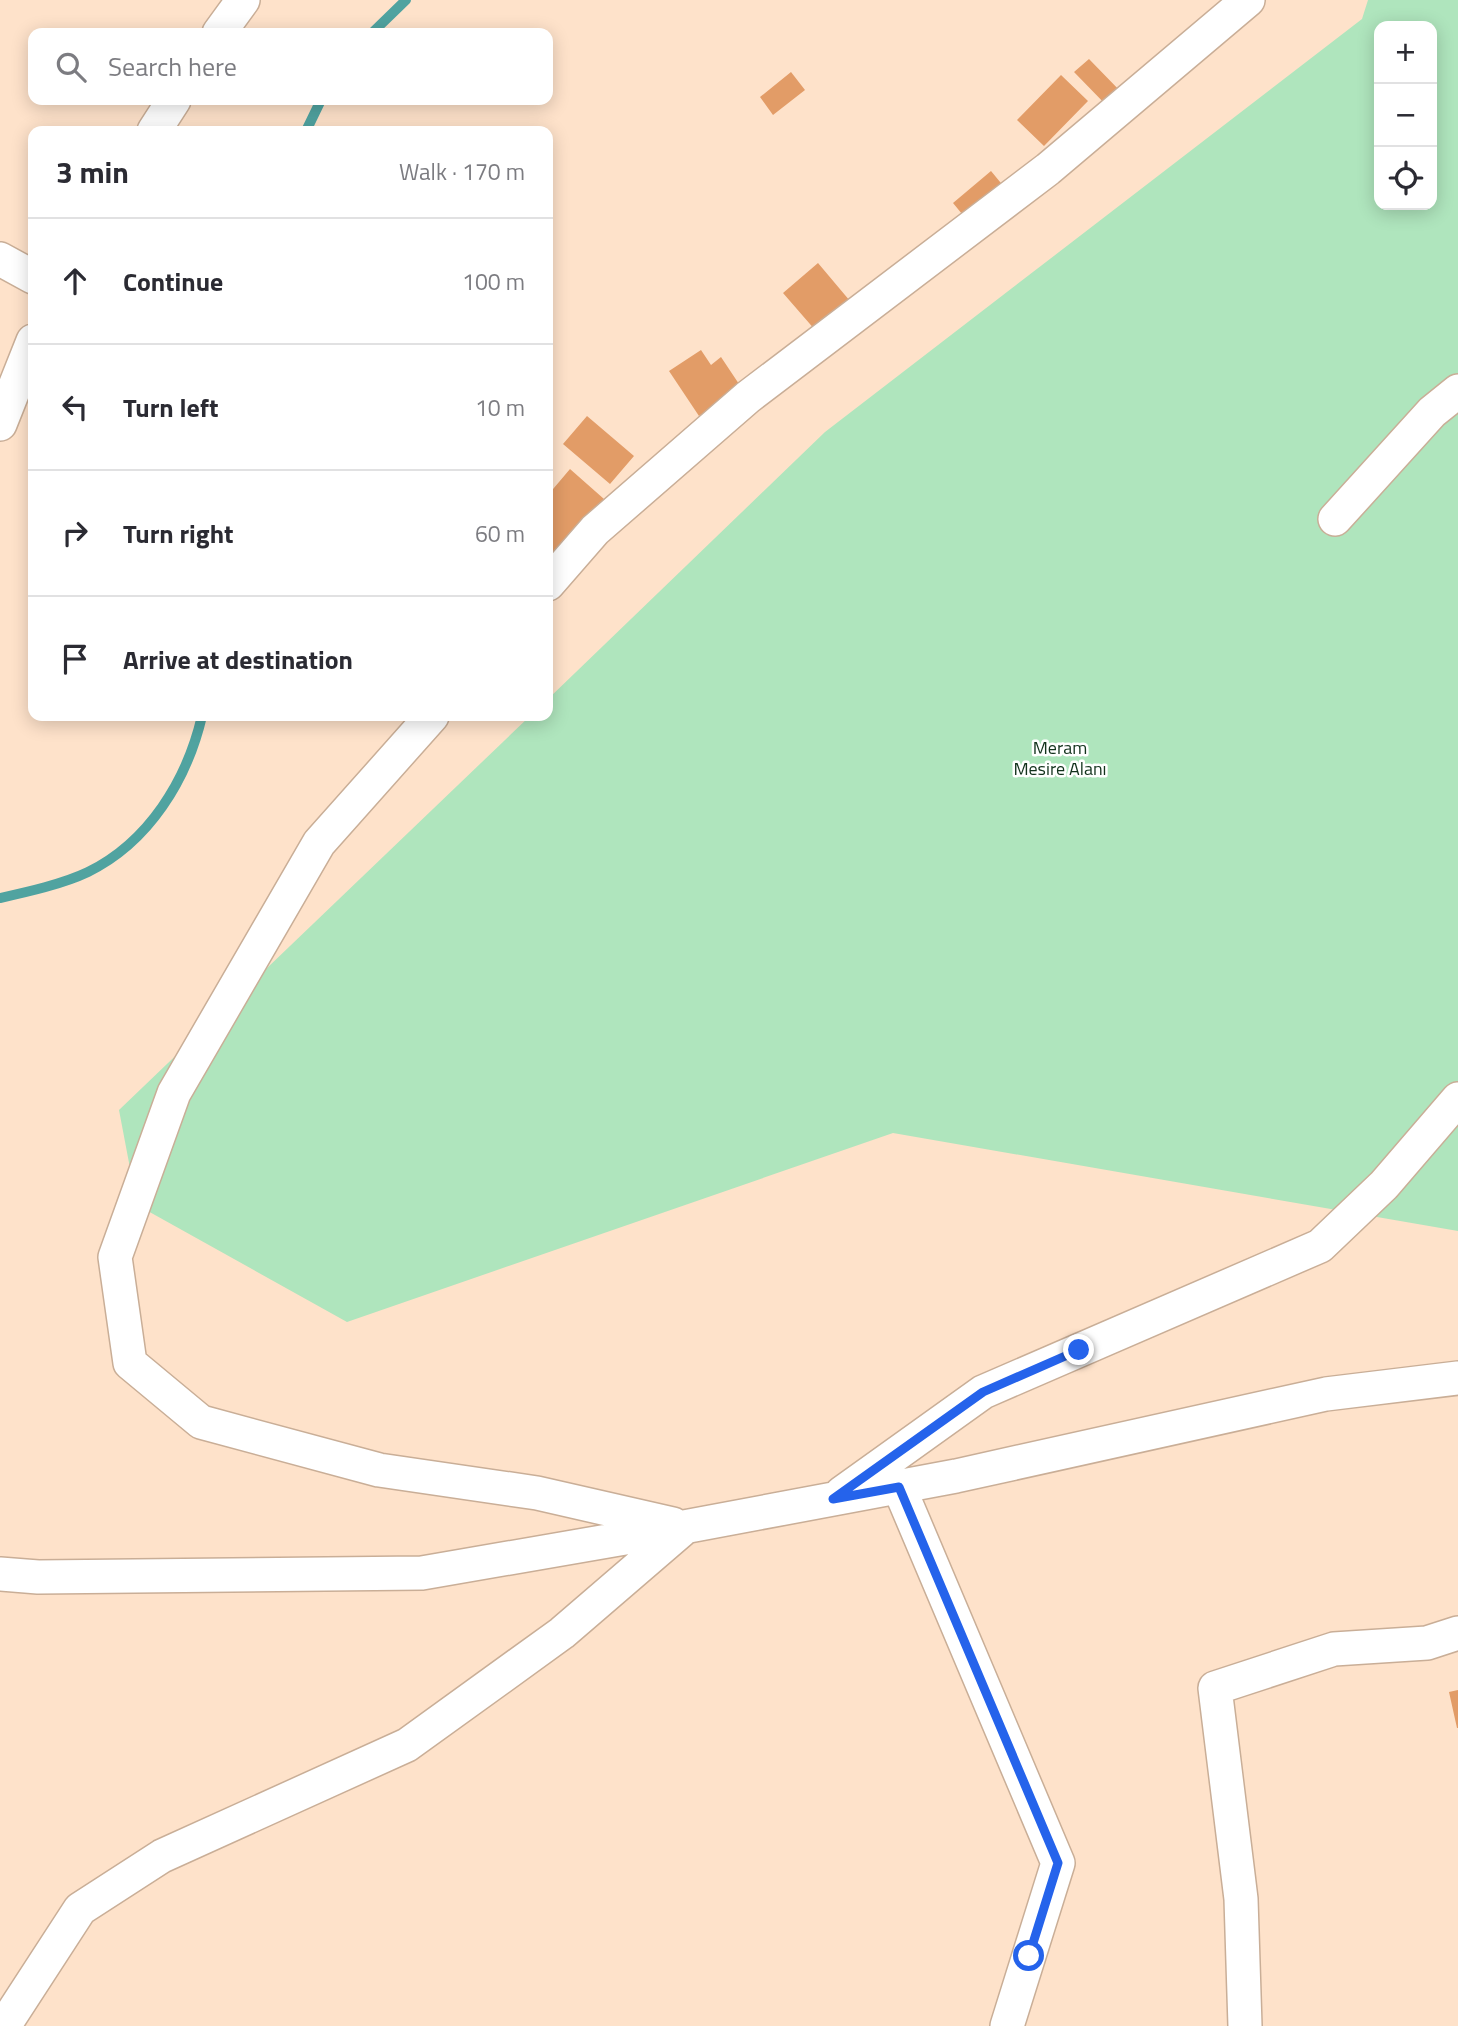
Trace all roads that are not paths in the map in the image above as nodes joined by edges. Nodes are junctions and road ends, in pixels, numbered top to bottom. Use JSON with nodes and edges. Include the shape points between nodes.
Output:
{"nodes":[{"id":1,"x":243,"y":0,"type":"edge"},
{"id":2,"x":1248,"y":0,"type":"edge"},
{"id":3,"x":223,"y":28,"type":"edge"},
{"id":4,"x":171,"y":105,"type":"edge"},
{"id":5,"x":157,"y":126,"type":"edge"},
{"id":6,"x":0,"y":259,"type":"edge"},
{"id":7,"x":28,"y":274,"type":"edge"},
{"id":8,"x":28,"y":354,"type":"edge"},
{"id":9,"x":1458,"y":391,"type":"edge"},
{"id":10,"x":0,"y":424,"type":"edge"},
{"id":11,"x":1335,"y":519,"type":"dead end"},
{"id":12,"x":553,"y":578,"type":"edge"},
{"id":13,"x":428,"y":721,"type":"edge"},
{"id":14,"x":1458,"y":1099,"type":"edge"},
{"id":15,"x":1458,"y":1378,"type":"edge"},
{"id":16,"x":899,"y":1487,"type":"junction"},
{"id":17,"x":833,"y":1499,"type":"junction"},
{"id":18,"x":686,"y":1527,"type":"junction"},
{"id":19,"x":0,"y":1574,"type":"edge"},
{"id":20,"x":1458,"y":1633,"type":"edge"},
{"id":21,"x":4,"y":2026,"type":"edge"},
{"id":22,"x":1007,"y":2026,"type":"edge"},
{"id":23,"x":1245,"y":2026,"type":"edge"}],
"edges":[{"from":1,"to":3,"type":"street"},
{"from":2,"to":12,"type":"street","via":[[1048,169],[748,397],[595,530]]},
{"from":4,"to":5,"type":"street"},
{"from":6,"to":7,"type":"street"},
{"from":8,"to":10,"type":"street"},
{"from":9,"to":11,"type":"street","via":[[1432,412]]},
{"from":13,"to":18,"type":"street","via":[[319,843],[174,1093],[115,1257],[130,1363],[201,1422],[379,1470],[537,1493]]},
{"from":14,"to":17,"type":"street","via":[[1384,1185],[1320,1246],[983,1392]]},
{"from":15,"to":16,"type":"street","via":[[1326,1394]]},
{"from":16,"to":17,"type":"street"},
{"from":16,"to":22,"type":"street","via":[[1058,1863]]},
{"from":17,"to":18,"type":"street"},
{"from":18,"to":19,"type":"street","via":[[422,1573]]},
{"from":18,"to":21,"type":"street","via":[[562,1633],[407,1745],[162,1856],[80,1909]]},
{"from":20,"to":23,"type":"street","via":[[1427,1643],[1334,1649],[1215,1688],[1241,1899]]}]}
